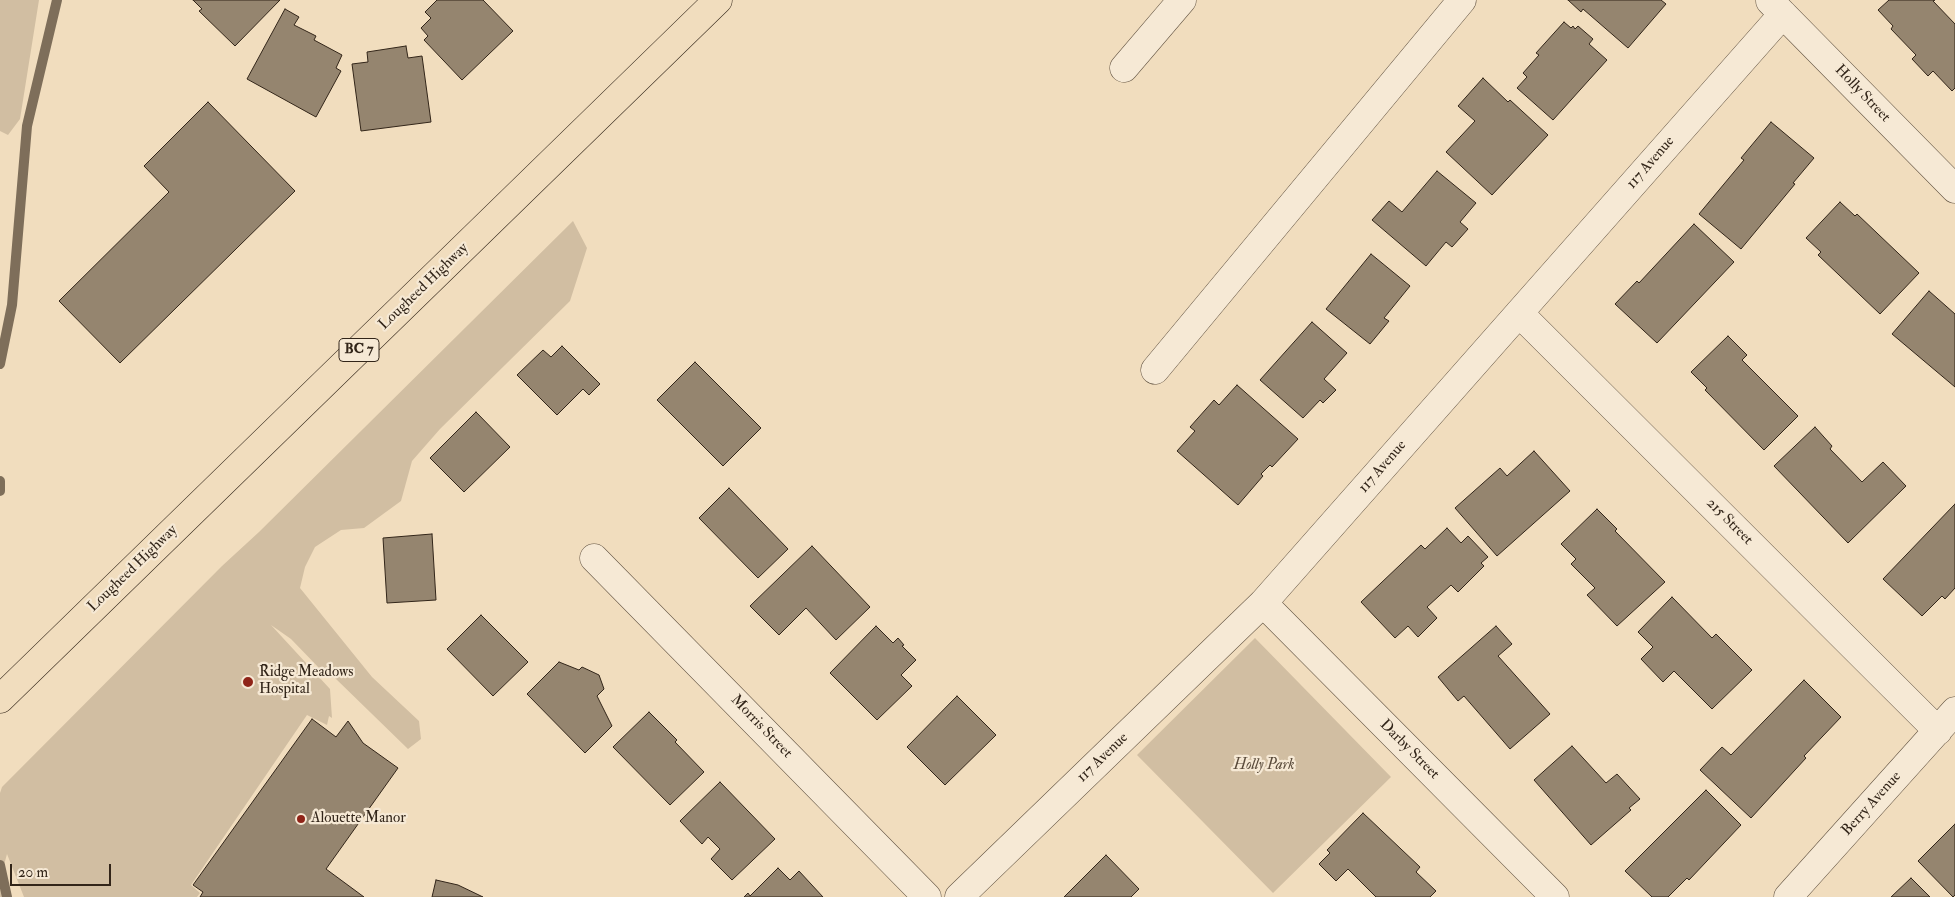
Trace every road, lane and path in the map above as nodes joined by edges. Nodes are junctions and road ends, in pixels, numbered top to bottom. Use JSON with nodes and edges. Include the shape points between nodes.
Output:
{"nodes":[{"id":1,"x":718,"y":0,"type":"edge"},
{"id":2,"x":1182,"y":0,"type":"edge"},
{"id":3,"x":1462,"y":0,"type":"edge"},
{"id":4,"x":1776,"y":7,"type":"edge"},
{"id":5,"x":1124,"y":68,"type":"dead end"},
{"id":6,"x":1955,"y":189,"type":"edge"},
{"id":7,"x":1519,"y":314,"type":"junction"},
{"id":8,"x":1154,"y":370,"type":"dead end"},
{"id":9,"x":594,"y":558,"type":"dead end"},
{"id":10,"x":1263,"y":603,"type":"junction"},
{"id":11,"x":0,"y":699,"type":"edge"},
{"id":12,"x":1946,"y":721,"type":"edge"},
{"id":13,"x":927,"y":897,"type":"edge"},
{"id":14,"x":960,"y":897,"type":"edge"},
{"id":15,"x":1555,"y":897,"type":"edge"},
{"id":16,"x":1788,"y":897,"type":"edge"}],
"edges":[{"from":1,"to":11,"type":"highway","name":"Lougheed Highway","number":"BC 7"},
{"from":2,"to":5,"type":"street"},
{"from":3,"to":8,"type":"street"},
{"from":4,"to":6,"type":"street","name":"Holly Street"},
{"from":4,"to":7,"type":"street","name":"117 Avenue"},
{"from":7,"to":10,"type":"street","name":"117 Avenue"},
{"from":7,"to":12,"type":"street","name":"215 Street"},
{"from":9,"to":13,"type":"street","name":"Morris Street"},
{"from":10,"to":14,"type":"street","name":"117 Avenue"},
{"from":10,"to":15,"type":"street","name":"Darby Street"},
{"from":12,"to":16,"type":"street","name":"Berry Avenue"}]}
